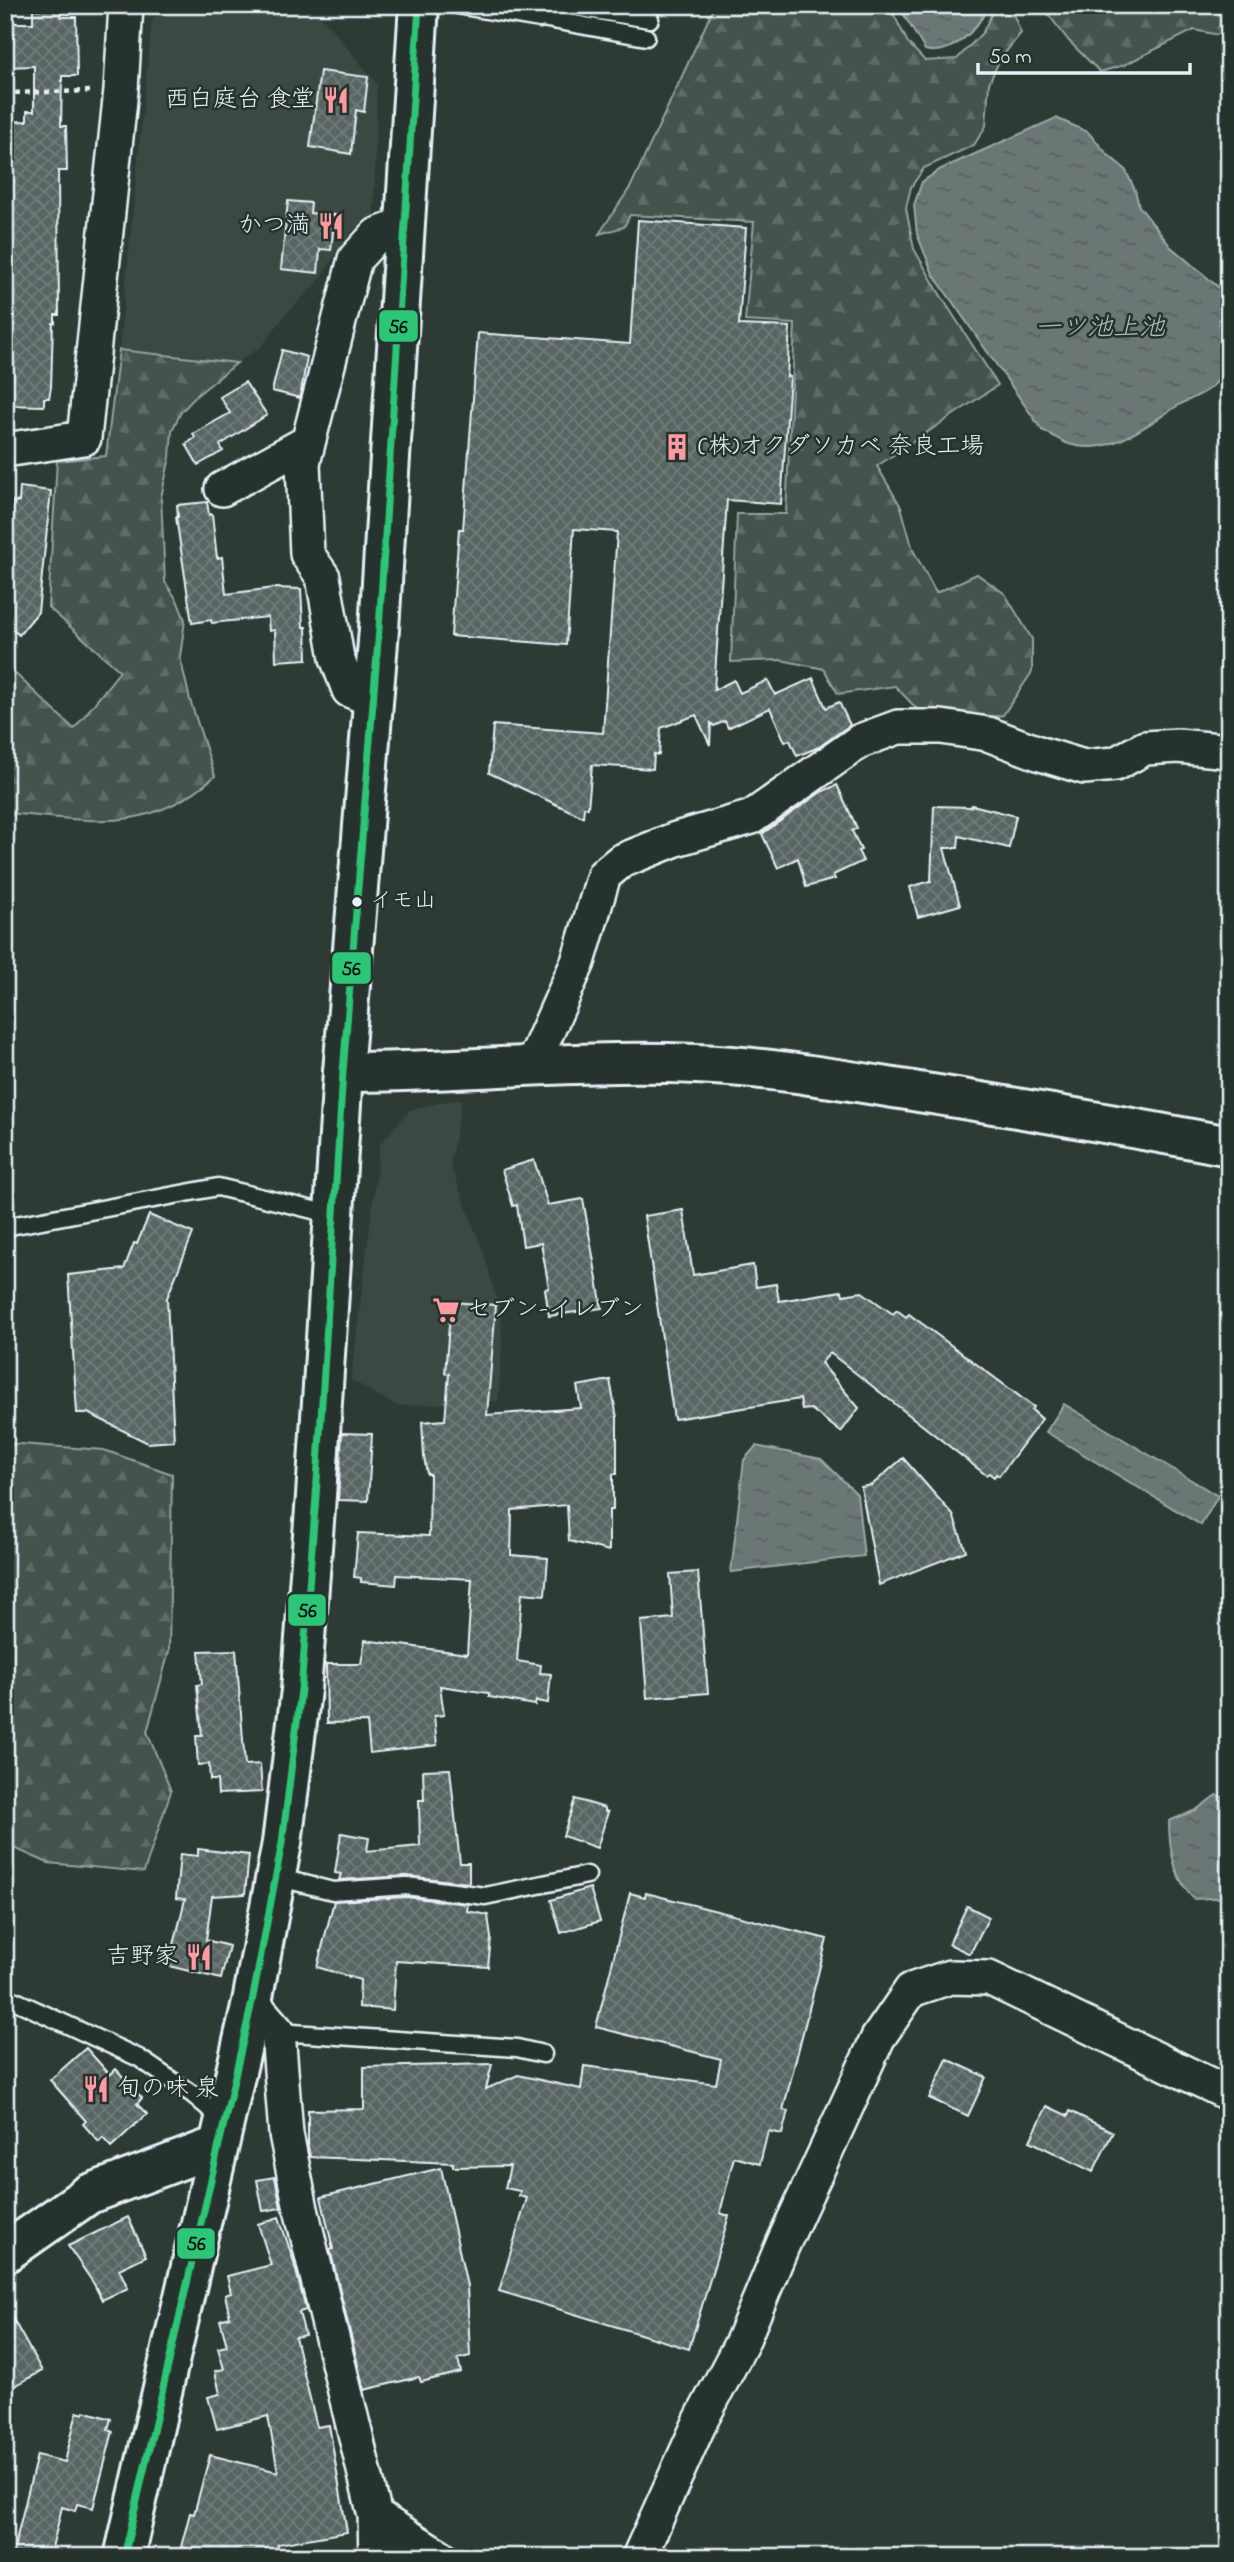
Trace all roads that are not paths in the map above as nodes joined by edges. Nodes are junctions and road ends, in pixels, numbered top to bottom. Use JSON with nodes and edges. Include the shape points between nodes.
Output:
{"nodes":[{"id":1,"x":127,"y":5,"type":"edge"},
{"id":2,"x":419,"y":5,"type":"edge"},
{"id":3,"x":457,"y":5,"type":"edge"},
{"id":4,"x":563,"y":5,"type":"edge"},
{"id":5,"x":650,"y":19,"type":"dead end"},
{"id":6,"x":646,"y":37,"type":"dead end"},
{"id":7,"x":406,"y":224,"type":"junction"},
{"id":8,"x":308,"y":442,"type":"junction"},
{"id":9,"x":5,"y":450,"type":"edge"},
{"id":10,"x":222,"y":489,"type":"dead end"},
{"id":11,"x":373,"y":700,"type":"junction"},
{"id":12,"x":1229,"y":751,"type":"edge"},
{"id":13,"x":532,"y":1066,"type":"junction"},
{"id":14,"x":343,"y":1072,"type":"junction"},
{"id":15,"x":1229,"y":1146,"type":"edge"},
{"id":16,"x":334,"y":1215,"type":"junction"},
{"id":17,"x":5,"y":1227,"type":"edge"},
{"id":18,"x":587,"y":1875,"type":"dead end"},
{"id":19,"x":276,"y":1877,"type":"junction"},
{"id":20,"x":5,"y":1996,"type":"edge"},
{"id":21,"x":252,"y":2002,"type":"junction"},
{"id":22,"x":278,"y":2032,"type":"junction"},
{"id":23,"x":542,"y":2054,"type":"dead end"},
{"id":24,"x":1229,"y":2094,"type":"edge"},
{"id":25,"x":221,"y":2134,"type":"junction"},
{"id":26,"x":5,"y":2253,"type":"edge"},
{"id":27,"x":374,"y":2516,"type":"junction"},
{"id":28,"x":124,"y":2557,"type":"edge"},
{"id":29,"x":376,"y":2557,"type":"edge"},
{"id":30,"x":441,"y":2557,"type":"edge"},
{"id":31,"x":639,"y":2557,"type":"edge"}],
"edges":[{"from":1,"to":9,"type":"street","via":[[85,438]]},
{"from":2,"to":7,"type":"main road"},
{"from":3,"to":6,"type":"lane"},
{"from":4,"to":5,"type":"lane"},
{"from":7,"to":8,"type":"street","via":[[377,235],[355,260]]},
{"from":7,"to":11,"type":"main road"},
{"from":8,"to":10,"type":"street"},
{"from":8,"to":11,"type":"street","via":[[303,463],[307,554],[323,577],[337,658],[349,690]]},
{"from":11,"to":14,"type":"main road"},
{"from":12,"to":13,"type":"street","via":[[1145,748],[1115,764],[1084,767],[988,734],[941,727],[898,727],[860,741],[752,817],[654,848],[621,861],[604,875],[578,962]]},
{"from":13,"to":14,"type":"main road"},
{"from":13,"to":15,"type":"main road","via":[[696,1064],[801,1073]]},
{"from":14,"to":16,"type":"main road"},
{"from":16,"to":17,"type":"lane","via":[[218,1187]]},
{"from":16,"to":19,"type":"main road","via":[[302,1676]]},
{"from":18,"to":19,"type":"lane","via":[[485,1896],[405,1886],[333,1891]]},
{"from":19,"to":21,"type":"main road"},
{"from":20,"to":25,"type":"lane","via":[[139,2058],[192,2094]]},
{"from":21,"to":22,"type":"street"},
{"from":21,"to":25,"type":"main road"},
{"from":22,"to":23,"type":"lane","via":[[517,2048]]},
{"from":22,"to":27,"type":"street","via":[[286,2134]]},
{"from":24,"to":31,"type":"street","via":[[989,1978],[950,1977],[911,1990],[878,2038],[742,2343],[701,2420]]},
{"from":25,"to":26,"type":"main road","via":[[89,2194]]},
{"from":25,"to":28,"type":"main road"},
{"from":27,"to":29,"type":"street"},
{"from":27,"to":30,"type":"street"}]}
